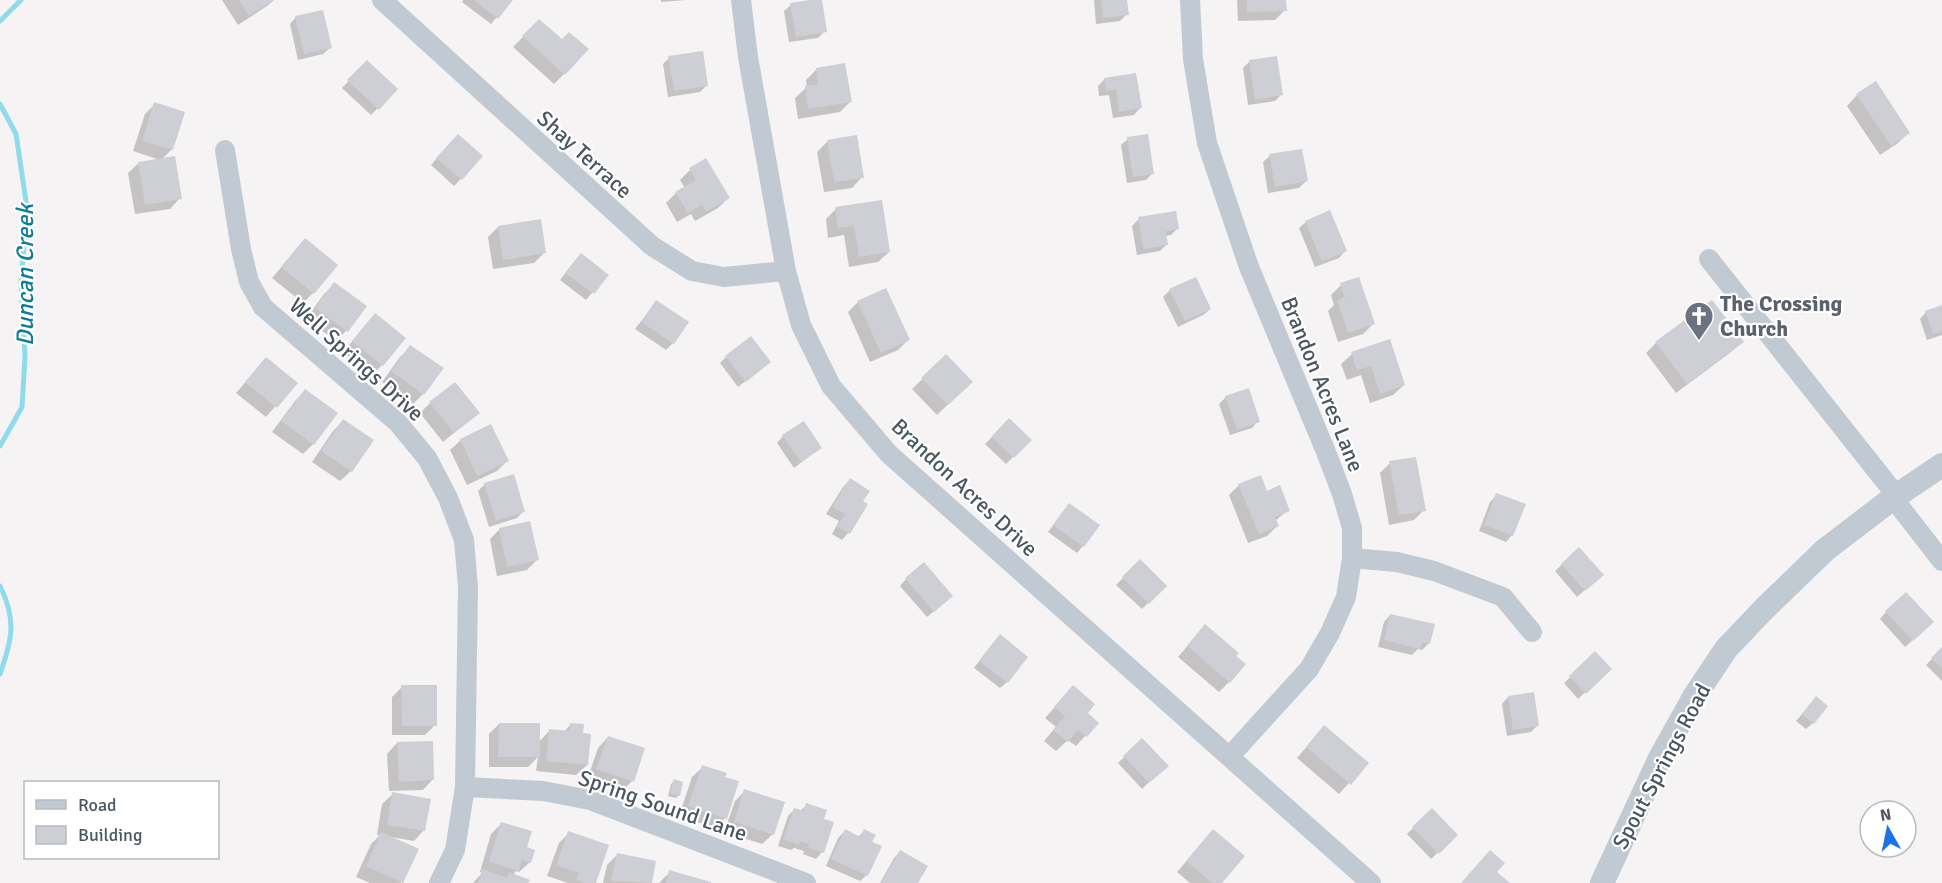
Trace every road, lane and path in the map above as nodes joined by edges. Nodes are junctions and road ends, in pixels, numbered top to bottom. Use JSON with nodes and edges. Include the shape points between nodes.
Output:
{"nodes":[{"id":1,"x":382,"y":0,"type":"edge"},
{"id":2,"x":741,"y":0,"type":"edge"},
{"id":3,"x":1190,"y":0,"type":"edge"},
{"id":4,"x":225,"y":150,"type":"dead end"},
{"id":5,"x":1709,"y":259,"type":"dead end"},
{"id":6,"x":786,"y":271,"type":"junction"},
{"id":7,"x":1942,"y":465,"type":"edge"},
{"id":8,"x":1894,"y":496,"type":"junction"},
{"id":9,"x":1352,"y":558,"type":"junction"},
{"id":10,"x":1942,"y":561,"type":"edge"},
{"id":11,"x":1532,"y":632,"type":"dead end"},
{"id":12,"x":1230,"y":756,"type":"junction"},
{"id":13,"x":465,"y":787,"type":"junction"},
{"id":14,"x":439,"y":883,"type":"edge"},
{"id":15,"x":806,"y":883,"type":"edge"},
{"id":16,"x":1371,"y":883,"type":"edge"},
{"id":17,"x":1602,"y":883,"type":"edge"}],
"edges":[{"from":1,"to":6,"type":"street","name":"Shay Terrace","via":[[652,246],[692,271],[724,278]]},
{"from":2,"to":6,"type":"street","name":"Brandon Acres Drive"},
{"from":3,"to":9,"type":"street","name":"Brandon Acres Lane","via":[[1193,59],[1207,143],[1249,267],[1342,494],[1352,528]]},
{"from":4,"to":13,"type":"street","name":"Well Springs Drive","via":[[241,249],[249,282],[263,307],[398,423],[427,458],[460,529],[468,587]]},
{"from":5,"to":8,"type":"street"},
{"from":6,"to":12,"type":"street","name":"Brandon Acres Drive","via":[[801,325],[831,387],[889,454]]},
{"from":7,"to":8,"type":"street","name":"Spout Springs Road"},
{"from":8,"to":10,"type":"street"},
{"from":8,"to":17,"type":"street","name":"Spout Springs Road","via":[[1825,550],[1726,649],[1660,758]]},
{"from":9,"to":11,"type":"street","via":[[1397,562],[1434,571],[1503,597]]},
{"from":9,"to":12,"type":"street","name":"Brandon Acres Lane","via":[[1346,597],[1309,669]]},
{"from":12,"to":16,"type":"street","name":"Brandon Acres Drive"},
{"from":13,"to":14,"type":"street","name":"Well Springs Drive","via":[[455,850]]},
{"from":13,"to":15,"type":"street","name":"Spring Sound Lane","via":[[543,792],[590,800]]}]}
